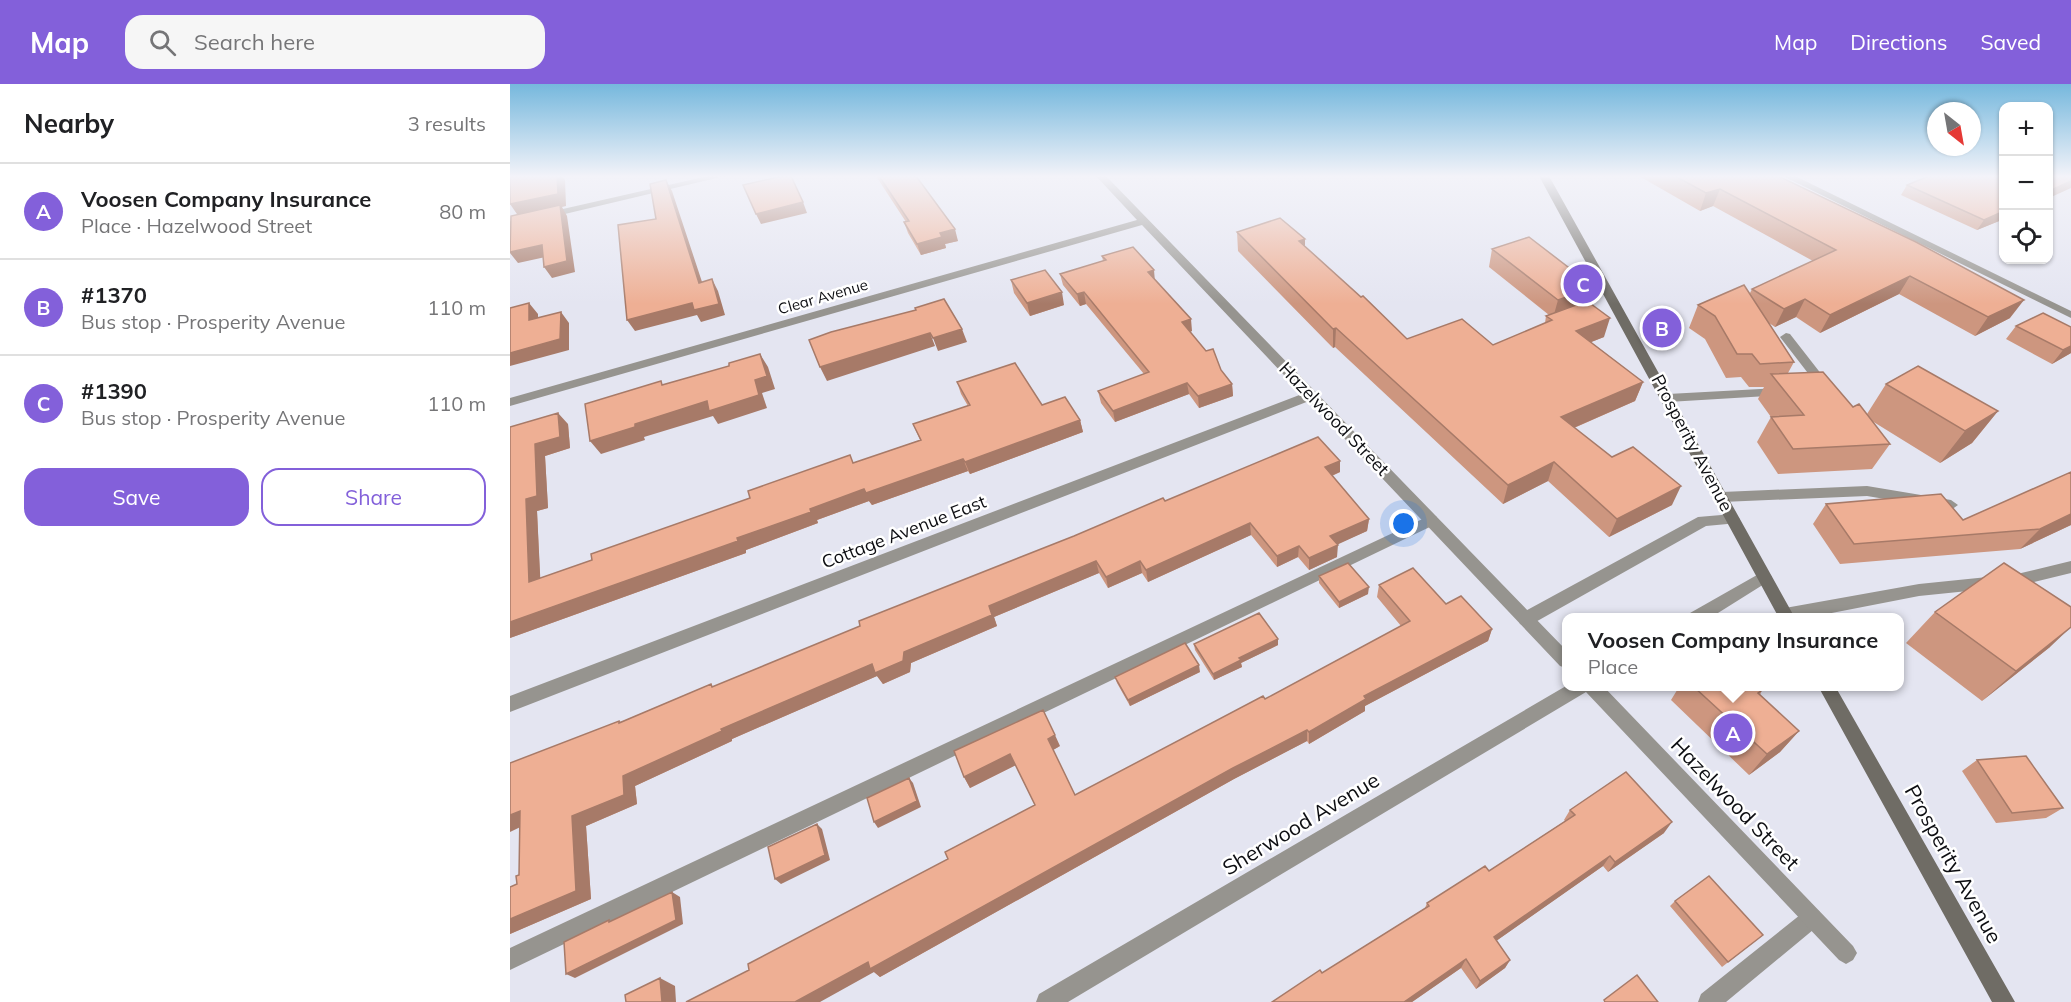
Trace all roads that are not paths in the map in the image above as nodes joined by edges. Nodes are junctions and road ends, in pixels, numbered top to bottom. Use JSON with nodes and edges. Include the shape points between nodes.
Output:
{"nodes":[{"id":1,"x":533,"y":219,"type":"edge"},
{"id":2,"x":1568,"y":219,"type":"edge"},
{"id":3,"x":1875,"y":219,"type":"edge"},
{"id":4,"x":1144,"y":221,"type":"joint"},
{"id":5,"x":510,"y":224,"type":"edge"},
{"id":6,"x":2071,"y":315,"type":"edge"},
{"id":7,"x":1786,"y":337,"type":"dead end"},
{"id":8,"x":1815,"y":390,"type":"edge"},
{"id":9,"x":1792,"y":392,"type":"edge"},
{"id":10,"x":1311,"y":395,"type":"junction"},
{"id":11,"x":1668,"y":398,"type":"junction"},
{"id":12,"x":510,"y":402,"type":"edge"},
{"id":13,"x":1722,"y":497,"type":"junction"},
{"id":14,"x":1951,"y":505,"type":"edge"},
{"id":15,"x":1733,"y":519,"type":"junction"},
{"id":16,"x":1431,"y":520,"type":"junction"},
{"id":17,"x":2071,"y":567,"type":"edge"},
{"id":18,"x":1764,"y":577,"type":"junction"},
{"id":19,"x":1704,"y":613,"type":"edge"},
{"id":20,"x":1784,"y":613,"type":"edge"},
{"id":21,"x":1801,"y":613,"type":"edge"},
{"id":22,"x":1526,"y":619,"type":"junction"},
{"id":23,"x":1562,"y":657,"type":"edge"},
{"id":24,"x":1574,"y":691,"type":"edge"},
{"id":25,"x":1595,"y":691,"type":"edge"},
{"id":26,"x":1828,"y":691,"type":"edge"},
{"id":27,"x":510,"y":704,"type":"edge"},
{"id":28,"x":1812,"y":918,"type":"junction"},
{"id":29,"x":1846,"y":953,"type":"dead end"},
{"id":30,"x":510,"y":959,"type":"edge"},
{"id":31,"x":1047,"y":1002,"type":"edge"},
{"id":32,"x":1709,"y":1002,"type":"edge"},
{"id":33,"x":2004,"y":1002,"type":"edge"}],
"edges":[{"from":1,"to":5,"type":"street"},
{"from":2,"to":11,"type":"street","name":"Prosperity Avenue"},
{"from":3,"to":6,"type":"street"},
{"from":4,"to":10,"type":"street","name":"Hazelwood Street"},
{"from":4,"to":12,"type":"street","name":"Clear Avenue"},
{"from":7,"to":8,"type":"street","via":[[1827,390]]},
{"from":9,"to":11,"type":"street"},
{"from":10,"to":16,"type":"street","name":"Hazelwood Street"},
{"from":10,"to":27,"type":"street","name":"Cottage Avenue East"},
{"from":11,"to":13,"type":"street","name":"Prosperity Avenue"},
{"from":13,"to":14,"type":"street","via":[[1867,491]]},
{"from":13,"to":15,"type":"street","name":"Prosperity Avenue"},
{"from":15,"to":18,"type":"street","name":"Prosperity Avenue"},
{"from":15,"to":22,"type":"street","via":[[1703,521]]},
{"from":16,"to":22,"type":"street","name":"Hazelwood Street"},
{"from":16,"to":30,"type":"street"},
{"from":17,"to":21,"type":"street","via":[[2017,580],[1919,590]]},
{"from":18,"to":19,"type":"street"},
{"from":18,"to":20,"type":"street","name":"Prosperity Avenue"},
{"from":22,"to":23,"type":"street","name":"Hazelwood Street"},
{"from":24,"to":31,"type":"street","name":"Sherwood Avenue"},
{"from":25,"to":28,"type":"street","name":"Hazelwood Street"},
{"from":26,"to":33,"type":"street","name":"Prosperity Avenue"},
{"from":28,"to":29,"type":"street","name":"Hazelwood Street"},
{"from":28,"to":32,"type":"street"}]}
